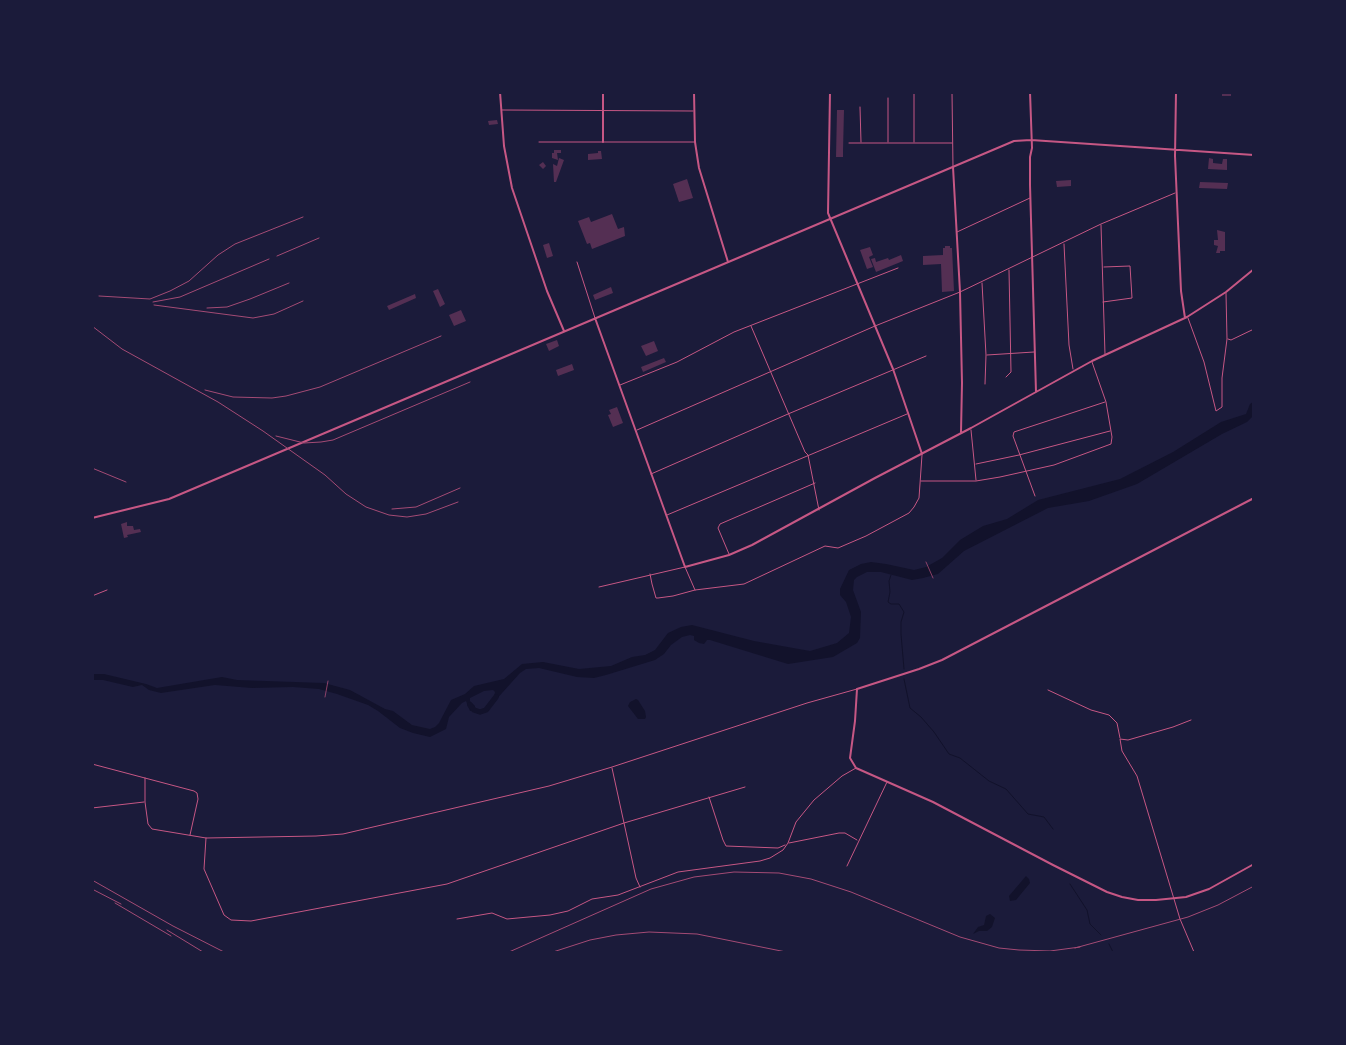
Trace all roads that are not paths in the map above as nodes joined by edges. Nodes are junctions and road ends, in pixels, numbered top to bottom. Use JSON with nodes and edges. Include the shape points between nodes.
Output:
{"nodes":[{"id":1,"x":500,"y":92,"type":"edge"},
{"id":2,"x":603,"y":92,"type":"edge"},
{"id":3,"x":694,"y":92,"type":"edge"},
{"id":4,"x":830,"y":92,"type":"edge"},
{"id":5,"x":914,"y":92,"type":"edge"},
{"id":6,"x":952,"y":92,"type":"edge"},
{"id":7,"x":1030,"y":92,"type":"edge"},
{"id":8,"x":1176,"y":92,"type":"edge"},
{"id":9,"x":888,"y":98,"type":"dead end"},
{"id":10,"x":860,"y":107,"type":"dead end"},
{"id":11,"x":501,"y":110,"type":"junction"},
{"id":12,"x":603,"y":110,"type":"junction"},
{"id":13,"x":694,"y":111,"type":"junction"},
{"id":14,"x":1031,"y":140,"type":"junction"},
{"id":15,"x":539,"y":142,"type":"dead end"},
{"id":16,"x":603,"y":142,"type":"junction"},
{"id":17,"x":695,"y":142,"type":"junction"},
{"id":18,"x":861,"y":142,"type":"junction"},
{"id":19,"x":849,"y":143,"type":"dead end"},
{"id":20,"x":888,"y":143,"type":"junction"},
{"id":21,"x":914,"y":143,"type":"junction"},
{"id":22,"x":952,"y":143,"type":"junction"},
{"id":23,"x":1175,"y":150,"type":"junction"},
{"id":24,"x":1254,"y":155,"type":"edge"},
{"id":25,"x":953,"y":167,"type":"junction"},
{"id":26,"x":1176,"y":193,"type":"junction"},
{"id":27,"x":1031,"y":197,"type":"junction"},
{"id":28,"x":830,"y":219,"type":"junction"},
{"id":29,"x":1101,"y":224,"type":"junction"},
{"id":30,"x":956,"y":232,"type":"junction"},
{"id":31,"x":1064,"y":243,"type":"junction"},
{"id":32,"x":1033,"y":258,"type":"junction"},
{"id":33,"x":577,"y":262,"type":"dead end"},
{"id":34,"x":728,"y":262,"type":"junction"},
{"id":35,"x":1103,"y":266,"type":"junction"},
{"id":36,"x":898,"y":268,"type":"dead end"},
{"id":37,"x":1009,"y":269,"type":"junction"},
{"id":38,"x":1254,"y":270,"type":"edge"},
{"id":39,"x":982,"y":282,"type":"junction"},
{"id":40,"x":857,"y":285,"type":"junction"},
{"id":41,"x":960,"y":292,"type":"junction"},
{"id":42,"x":1226,"y":292,"type":"junction"},
{"id":43,"x":1103,"y":302,"type":"junction"},
{"id":44,"x":595,"y":318,"type":"junction"},
{"id":45,"x":1186,"y":318,"type":"junction"},
{"id":46,"x":751,"y":325,"type":"junction"},
{"id":47,"x":875,"y":326,"type":"junction"},
{"id":48,"x":1254,"y":329,"type":"edge"},
{"id":49,"x":564,"y":332,"type":"junction"},
{"id":50,"x":1227,"y":339,"type":"junction"},
{"id":51,"x":1034,"y":352,"type":"junction"},
{"id":52,"x":1011,"y":354,"type":"junction"},
{"id":53,"x":1105,"y":354,"type":"junction"},
{"id":54,"x":986,"y":355,"type":"junction"},
{"id":55,"x":926,"y":356,"type":"dead end"},
{"id":56,"x":1092,"y":361,"type":"junction"},
{"id":57,"x":892,"y":369,"type":"junction"},
{"id":58,"x":770,"y":372,"type":"junction"},
{"id":59,"x":1074,"y":372,"type":"junction"},
{"id":60,"x":1006,"y":377,"type":"dead end"},
{"id":61,"x":985,"y":384,"type":"dead end"},
{"id":62,"x":619,"y":385,"type":"junction"},
{"id":63,"x":1036,"y":393,"type":"junction"},
{"id":64,"x":1106,"y":402,"type":"junction"},
{"id":65,"x":909,"y":413,"type":"junction"},
{"id":66,"x":788,"y":414,"type":"junction"},
{"id":67,"x":971,"y":428,"type":"junction"},
{"id":68,"x":1111,"y":430,"type":"junction"},
{"id":69,"x":635,"y":431,"type":"junction"},
{"id":70,"x":961,"y":433,"type":"junction"},
{"id":71,"x":922,"y":454,"type":"junction"},
{"id":72,"x":808,"y":455,"type":"junction"},
{"id":73,"x":1019,"y":455,"type":"junction"},
{"id":74,"x":976,"y":464,"type":"junction"},
{"id":75,"x":1026,"y":472,"type":"junction"},
{"id":76,"x":651,"y":474,"type":"junction"},
{"id":77,"x":921,"y":481,"type":"junction"},
{"id":78,"x":976,"y":481,"type":"junction"},
{"id":79,"x":815,"y":483,"type":"junction"},
{"id":80,"x":1035,"y":496,"type":"dead end"},
{"id":81,"x":1254,"y":498,"type":"edge"},
{"id":82,"x":819,"y":510,"type":"junction"},
{"id":83,"x":666,"y":516,"type":"junction"},
{"id":84,"x":92,"y":518,"type":"edge"},
{"id":85,"x":729,"y":555,"type":"junction"},
{"id":86,"x":685,"y":567,"type":"junction"},
{"id":87,"x":650,"y":574,"type":"junction"},
{"id":88,"x":599,"y":587,"type":"dead end"},
{"id":89,"x":107,"y":590,"type":"dead end"},
{"id":90,"x":695,"y":590,"type":"junction"},
{"id":91,"x":92,"y":596,"type":"edge"},
{"id":92,"x":856,"y":689,"type":"junction"},
{"id":93,"x":1048,"y":690,"type":"dead end"},
{"id":94,"x":1192,"y":720,"type":"dead end"},
{"id":95,"x":1120,"y":739,"type":"junction"},
{"id":96,"x":92,"y":764,"type":"edge"},
{"id":97,"x":612,"y":767,"type":"junction"},
{"id":98,"x":856,"y":768,"type":"junction"},
{"id":99,"x":145,"y":778,"type":"junction"},
{"id":100,"x":888,"y":781,"type":"junction"},
{"id":101,"x":745,"y":787,"type":"dead end"},
{"id":102,"x":709,"y":797,"type":"junction"},
{"id":103,"x":145,"y":802,"type":"junction"},
{"id":104,"x":92,"y":808,"type":"edge"},
{"id":105,"x":624,"y":823,"type":"junction"},
{"id":106,"x":190,"y":835,"type":"junction"},
{"id":107,"x":206,"y":838,"type":"junction"},
{"id":108,"x":858,"y":841,"type":"junction"},
{"id":109,"x":788,"y":843,"type":"junction"},
{"id":110,"x":786,"y":845,"type":"junction"},
{"id":111,"x":1254,"y":864,"type":"edge"},
{"id":112,"x":847,"y":866,"type":"dead end"},
{"id":113,"x":640,"y":887,"type":"junction"},
{"id":114,"x":1175,"y":898,"type":"junction"},
{"id":115,"x":458,"y":919,"type":"dead end"},
{"id":116,"x":1194,"y":952,"type":"edge"}],
"edges":[{"from":1,"to":11,"type":"street"},
{"from":2,"to":12,"type":"street"},
{"from":3,"to":13,"type":"street"},
{"from":4,"to":28,"type":"street"},
{"from":5,"to":21,"type":"street"},
{"from":6,"to":22,"type":"street"},
{"from":7,"to":14,"type":"street"},
{"from":8,"to":23,"type":"street"},
{"from":9,"to":20,"type":"street"},
{"from":10,"to":18,"type":"street"},
{"from":11,"to":12,"type":"street"},
{"from":11,"to":49,"type":"street","via":[[512,188],[546,291]]},
{"from":12,"to":13,"type":"street"},
{"from":12,"to":16,"type":"street"},
{"from":13,"to":17,"type":"street"},
{"from":14,"to":23,"type":"street"},
{"from":14,"to":25,"type":"street","via":[[1014,141]]},
{"from":14,"to":27,"type":"street"},
{"from":15,"to":16,"type":"street"},
{"from":16,"to":17,"type":"street"},
{"from":17,"to":34,"type":"street","via":[[699,168]]},
{"from":18,"to":19,"type":"street"},
{"from":18,"to":20,"type":"street"},
{"from":20,"to":21,"type":"street"},
{"from":21,"to":22,"type":"street"},
{"from":22,"to":25,"type":"street"},
{"from":23,"to":24,"type":"street"},
{"from":23,"to":26,"type":"street"},
{"from":25,"to":28,"type":"street"},
{"from":25,"to":30,"type":"street"},
{"from":26,"to":29,"type":"street"},
{"from":26,"to":45,"type":"street","via":[[1180,291]]},
{"from":27,"to":30,"type":"street"},
{"from":27,"to":32,"type":"street"},
{"from":28,"to":34,"type":"street"},
{"from":28,"to":40,"type":"street"},
{"from":29,"to":31,"type":"street"},
{"from":29,"to":35,"type":"street"},
{"from":30,"to":41,"type":"street"},
{"from":31,"to":32,"type":"street"},
{"from":31,"to":59,"type":"street","via":[[1069,345]]},
{"from":32,"to":37,"type":"street"},
{"from":32,"to":51,"type":"street"},
{"from":33,"to":44,"type":"street"},
{"from":34,"to":44,"type":"street"},
{"from":35,"to":43,"type":"street"},
{"from":35,"to":43,"type":"street","via":[[1130,266],[1132,298]]},
{"from":36,"to":40,"type":"street"},
{"from":37,"to":39,"type":"street"},
{"from":37,"to":52,"type":"street"},
{"from":38,"to":42,"type":"street"},
{"from":39,"to":41,"type":"street"},
{"from":39,"to":54,"type":"street"},
{"from":40,"to":46,"type":"street"},
{"from":40,"to":47,"type":"street"},
{"from":41,"to":47,"type":"street"},
{"from":41,"to":70,"type":"street"},
{"from":42,"to":45,"type":"street"},
{"from":42,"to":50,"type":"street"},
{"from":43,"to":53,"type":"street"},
{"from":44,"to":49,"type":"street"},
{"from":44,"to":62,"type":"street"},
{"from":45,"to":50,"type":"street","via":[[1204,362],[1216,411],[1222,407]]},
{"from":45,"to":53,"type":"street"},
{"from":46,"to":58,"type":"street"},
{"from":46,"to":62,"type":"street","via":[[677,362]]},
{"from":47,"to":57,"type":"street"},
{"from":47,"to":58,"type":"street"},
{"from":48,"to":50,"type":"street"},
{"from":49,"to":84,"type":"street","via":[[169,499]]},
{"from":51,"to":52,"type":"street"},
{"from":51,"to":63,"type":"street"},
{"from":52,"to":54,"type":"street"},
{"from":52,"to":60,"type":"street","via":[[1011,372]]},
{"from":53,"to":56,"type":"street"},
{"from":54,"to":61,"type":"street"},
{"from":55,"to":57,"type":"street"},
{"from":56,"to":59,"type":"street"},
{"from":56,"to":64,"type":"street"},
{"from":57,"to":65,"type":"street"},
{"from":57,"to":66,"type":"street"},
{"from":58,"to":66,"type":"street"},
{"from":58,"to":69,"type":"street"},
{"from":59,"to":63,"type":"street"},
{"from":62,"to":69,"type":"street"},
{"from":63,"to":67,"type":"street"},
{"from":64,"to":68,"type":"street"},
{"from":64,"to":73,"type":"street","via":[[1014,432]]},
{"from":65,"to":71,"type":"street"},
{"from":65,"to":72,"type":"street"},
{"from":66,"to":72,"type":"street"},
{"from":66,"to":76,"type":"street"},
{"from":67,"to":70,"type":"street"},
{"from":67,"to":74,"type":"street"},
{"from":68,"to":73,"type":"street"},
{"from":68,"to":75,"type":"street","via":[[1111,444]]},
{"from":69,"to":76,"type":"street"},
{"from":70,"to":71,"type":"street"},
{"from":71,"to":77,"type":"street"},
{"from":71,"to":82,"type":"street"},
{"from":72,"to":79,"type":"street"},
{"from":72,"to":83,"type":"street"},
{"from":73,"to":74,"type":"street"},
{"from":73,"to":75,"type":"street"},
{"from":74,"to":78,"type":"street"},
{"from":75,"to":78,"type":"street"},
{"from":75,"to":80,"type":"street"},
{"from":76,"to":83,"type":"street"},
{"from":77,"to":78,"type":"street"},
{"from":77,"to":90,"type":"street","via":[[919,498],[909,513],[866,536],[838,548],[825,546],[744,584]]},
{"from":79,"to":82,"type":"street"},
{"from":79,"to":85,"type":"street","via":[[720,524],[718,528]]},
{"from":81,"to":92,"type":"street","via":[[959,652]]},
{"from":82,"to":85,"type":"street"},
{"from":83,"to":86,"type":"street"},
{"from":85,"to":86,"type":"street"},
{"from":86,"to":87,"type":"street"},
{"from":86,"to":90,"type":"street"},
{"from":87,"to":88,"type":"street"},
{"from":87,"to":90,"type":"street","via":[[656,598]]},
{"from":89,"to":91,"type":"street"},
{"from":92,"to":97,"type":"street"},
{"from":92,"to":98,"type":"street","via":[[850,758]]},
{"from":93,"to":95,"type":"street","via":[[1112,717],[1117,723]]},
{"from":94,"to":95,"type":"street","via":[[1128,740]]},
{"from":95,"to":114,"type":"street","via":[[1122,751],[1137,776]]},
{"from":96,"to":99,"type":"street"},
{"from":97,"to":105,"type":"street"},
{"from":97,"to":107,"type":"street","via":[[531,791],[343,834]]},
{"from":98,"to":100,"type":"street"},
{"from":98,"to":109,"type":"street","via":[[814,800],[796,822]]},
{"from":99,"to":103,"type":"street"},
{"from":99,"to":106,"type":"street","via":[[197,793]]},
{"from":100,"to":108,"type":"street"},
{"from":100,"to":114,"type":"street","via":[[1107,892],[1138,900]]},
{"from":101,"to":102,"type":"street"},
{"from":102,"to":105,"type":"street"},
{"from":102,"to":110,"type":"street","via":[[726,846],[778,848]]},
{"from":103,"to":104,"type":"street"},
{"from":103,"to":106,"type":"street","via":[[150,827]]},
{"from":105,"to":107,"type":"street","via":[[447,884],[251,921],[231,920],[224,915],[204,869]]},
{"from":105,"to":113,"type":"street"},
{"from":106,"to":107,"type":"street"},
{"from":108,"to":109,"type":"street","via":[[839,833]]},
{"from":108,"to":112,"type":"street"},
{"from":109,"to":110,"type":"street"},
{"from":110,"to":113,"type":"street","via":[[776,855],[760,861],[678,872]]},
{"from":111,"to":114,"type":"street","via":[[1199,893]]},
{"from":113,"to":115,"type":"street","via":[[592,899],[568,911],[550,915],[507,919],[492,913]]},
{"from":114,"to":116,"type":"street"}]}
